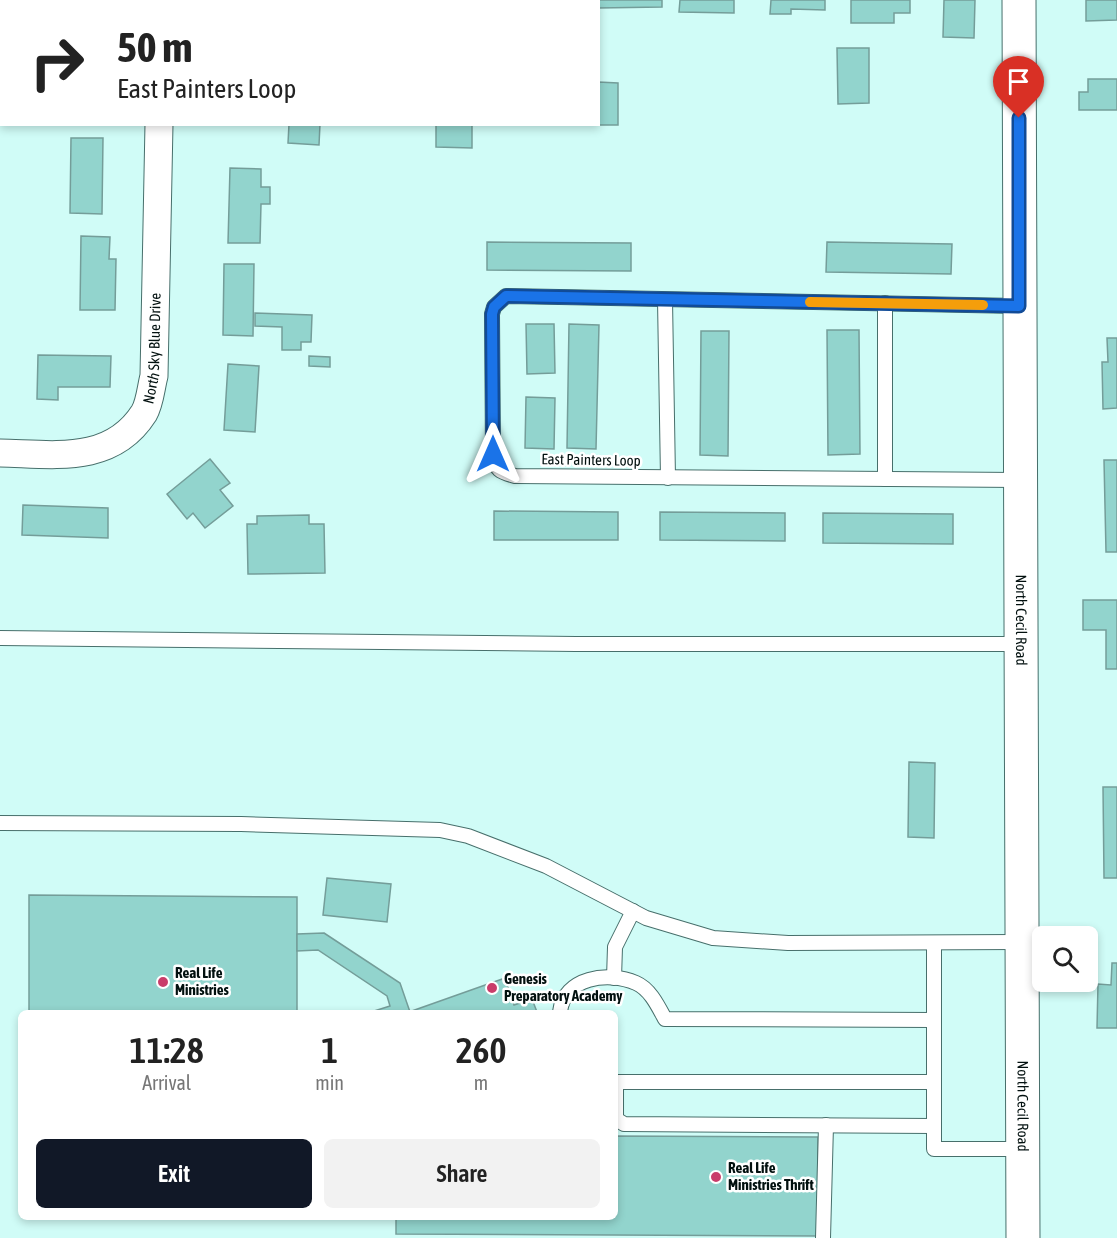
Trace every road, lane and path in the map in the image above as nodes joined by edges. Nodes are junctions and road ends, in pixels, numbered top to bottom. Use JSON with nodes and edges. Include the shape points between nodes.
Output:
{"nodes":[{"id":1,"x":1019,"y":0,"type":"edge"},
{"id":2,"x":159,"y":126,"type":"edge"},
{"id":3,"x":665,"y":300,"type":"junction"},
{"id":4,"x":885,"y":303,"type":"junction"},
{"id":5,"x":1019,"y":306,"type":"junction"},
{"id":6,"x":0,"y":453,"type":"edge"},
{"id":7,"x":668,"y":477,"type":"junction"},
{"id":8,"x":885,"y":479,"type":"junction"},
{"id":9,"x":1020,"y":480,"type":"junction"},
{"id":10,"x":0,"y":638,"type":"edge"},
{"id":11,"x":1020,"y":644,"type":"junction"},
{"id":12,"x":0,"y":824,"type":"edge"},
{"id":13,"x":633,"y":912,"type":"junction"},
{"id":14,"x":1022,"y":942,"type":"junction"},
{"id":15,"x":934,"y":943,"type":"junction"},
{"id":16,"x":614,"y":978,"type":"junction"},
{"id":17,"x":561,"y":1010,"type":"edge"},
{"id":18,"x":934,"y":1020,"type":"junction"},
{"id":19,"x":618,"y":1082,"type":"edge"},
{"id":20,"x":934,"y":1082,"type":"junction"},
{"id":21,"x":618,"y":1120,"type":"edge"},
{"id":22,"x":826,"y":1125,"type":"junction"},
{"id":23,"x":934,"y":1126,"type":"junction"},
{"id":24,"x":1023,"y":1149,"type":"junction"},
{"id":25,"x":823,"y":1238,"type":"edge"},
{"id":26,"x":1023,"y":1238,"type":"edge"}],
"edges":[{"from":1,"to":5,"type":"street","name":"North Cecil Road"},
{"from":2,"to":6,"type":"street","name":"North Sky Blue Drive","via":[[153,376],[145,411],[123,437],[106,448],[77,455]]},
{"from":3,"to":4,"type":"lane","name":"East Painters Loop"},
{"from":3,"to":7,"type":"lane"},
{"from":3,"to":7,"type":"lane","name":"East Painters Loop","via":[[506,296],[492,314],[493,454],[499,472],[515,476]]},
{"from":4,"to":5,"type":"lane","name":"East Painters Loop"},
{"from":4,"to":8,"type":"lane"},
{"from":5,"to":9,"type":"street","name":"North Cecil Road"},
{"from":7,"to":8,"type":"lane","name":"East Painters Loop"},
{"from":8,"to":9,"type":"lane","name":"East Painters Loop"},
{"from":9,"to":11,"type":"street","name":"North Cecil Road"},
{"from":10,"to":11,"type":"lane"},
{"from":11,"to":14,"type":"street","name":"North Cecil Road"},
{"from":12,"to":13,"type":"lane","via":[[241,824],[440,830],[468,836],[546,866]]},
{"from":13,"to":15,"type":"lane","via":[[691,932],[748,942]]},
{"from":13,"to":16,"type":"lane","via":[[615,947]]},
{"from":14,"to":15,"type":"lane"},
{"from":14,"to":24,"type":"street","name":"North Cecil Road"},
{"from":15,"to":18,"type":"lane"},
{"from":16,"to":17,"type":"lane","via":[[583,981],[569,990]]},
{"from":16,"to":18,"type":"lane","via":[[637,983],[649,993],[665,1019]]},
{"from":18,"to":20,"type":"lane"},
{"from":19,"to":20,"type":"lane"},
{"from":20,"to":23,"type":"lane"},
{"from":21,"to":22,"type":"lane","via":[[624,1124]]},
{"from":22,"to":23,"type":"lane"},
{"from":22,"to":25,"type":"lane"},
{"from":23,"to":24,"type":"lane","via":[[934,1149]]},
{"from":24,"to":26,"type":"street","name":"North Cecil Road"}]}
